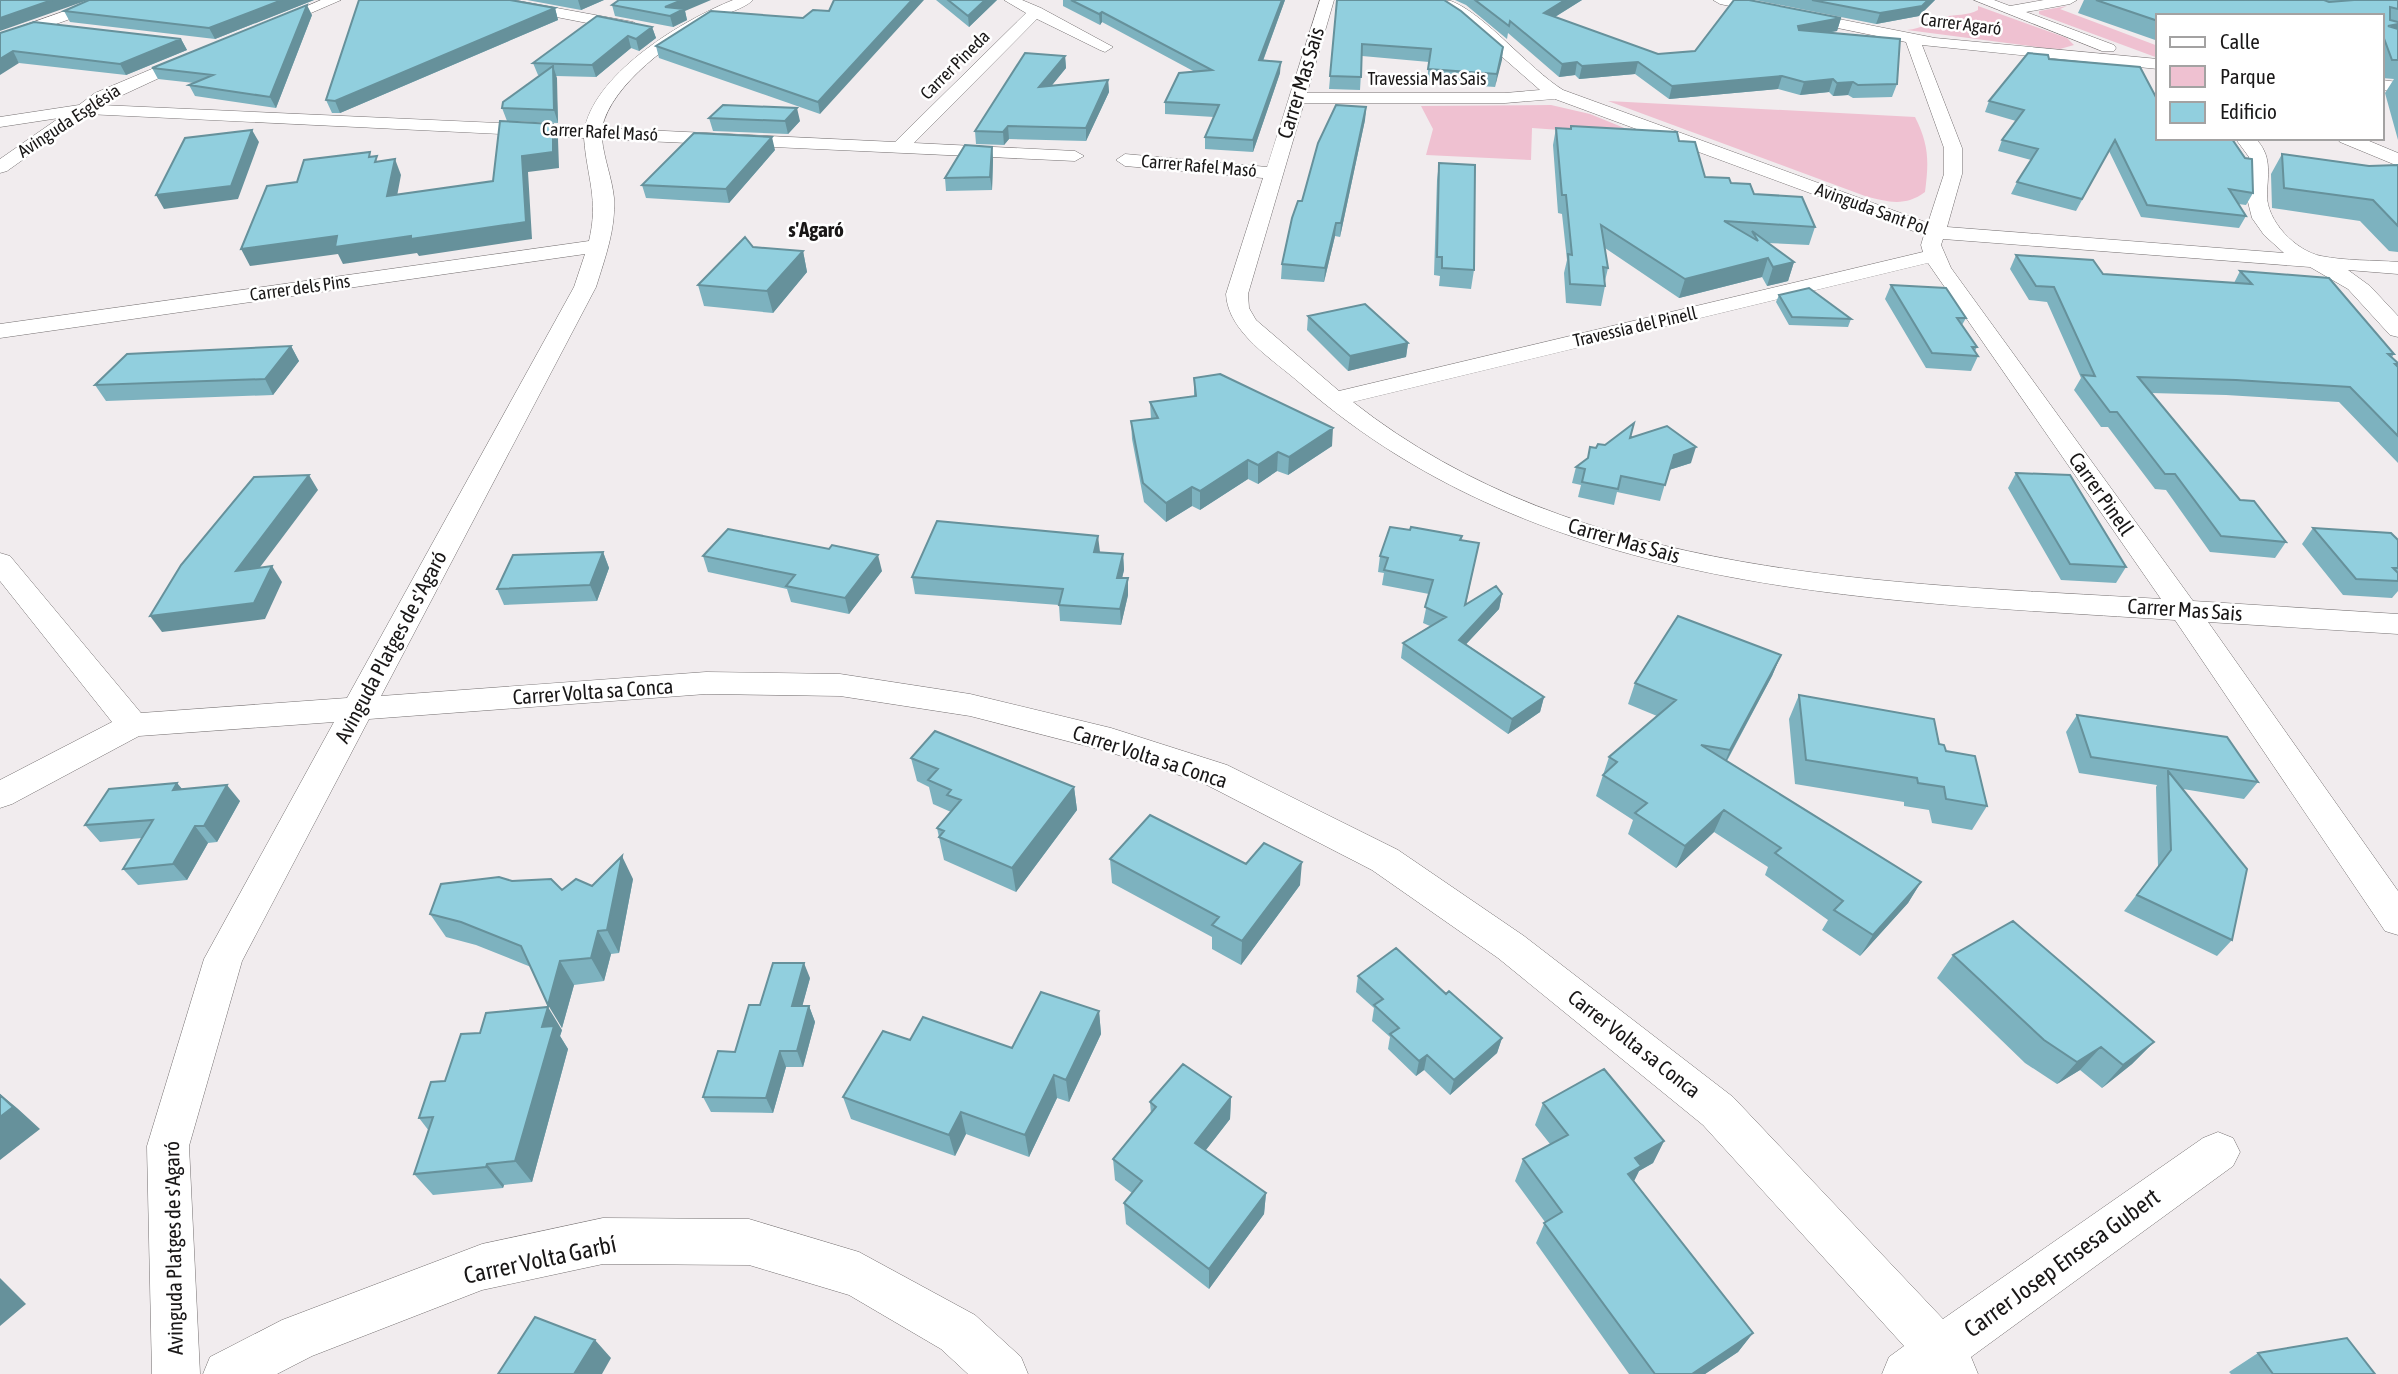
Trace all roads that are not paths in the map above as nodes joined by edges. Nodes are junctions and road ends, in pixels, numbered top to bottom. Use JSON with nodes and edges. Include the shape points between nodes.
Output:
{"nodes":[{"id":1,"x":110,"y":0,"type":"edge"},
{"id":2,"x":334,"y":0,"type":"edge"},
{"id":3,"x":490,"y":0,"type":"edge"},
{"id":4,"x":746,"y":0,"type":"edge"},
{"id":5,"x":1011,"y":0,"type":"edge"},
{"id":6,"x":1327,"y":0,"type":"edge"},
{"id":7,"x":1436,"y":0,"type":"edge"},
{"id":8,"x":1720,"y":0,"type":"edge"},
{"id":9,"x":1981,"y":0,"type":"edge"},
{"id":10,"x":2070,"y":0,"type":"edge"},
{"id":11,"x":529,"y":3,"type":"edge"},
{"id":12,"x":2008,"y":10,"type":"junction"},
{"id":13,"x":1036,"y":11,"type":"junction"},
{"id":14,"x":36,"y":25,"type":"junction"},
{"id":15,"x":75,"y":29,"type":"edge"},
{"id":16,"x":256,"y":31,"type":"edge"},
{"id":17,"x":658,"y":32,"type":"junction"},
{"id":18,"x":1912,"y":38,"type":"junction"},
{"id":19,"x":0,"y":39,"type":"edge"},
{"id":20,"x":178,"y":42,"type":"edge"},
{"id":21,"x":1105,"y":47,"type":"dead end"},
{"id":22,"x":2154,"y":65,"type":"edge"},
{"id":23,"x":1557,"y":93,"type":"junction"},
{"id":24,"x":1297,"y":98,"type":"junction"},
{"id":25,"x":84,"y":109,"type":"junction"},
{"id":26,"x":0,"y":122,"type":"edge"},
{"id":27,"x":593,"y":132,"type":"junction"},
{"id":28,"x":2246,"y":140,"type":"edge"},
{"id":29,"x":2351,"y":140,"type":"edge"},
{"id":30,"x":901,"y":146,"type":"junction"},
{"id":31,"x":1075,"y":156,"type":"dead end"},
{"id":32,"x":1125,"y":160,"type":"dead end"},
{"id":33,"x":2398,"y":160,"type":"edge"},
{"id":34,"x":0,"y":167,"type":"edge"},
{"id":35,"x":1274,"y":173,"type":"junction"},
{"id":36,"x":1935,"y":244,"type":"junction"},
{"id":37,"x":599,"y":246,"type":"junction"},
{"id":38,"x":2308,"y":261,"type":"junction"},
{"id":39,"x":2398,"y":268,"type":"edge"},
{"id":40,"x":2398,"y":330,"type":"edge"},
{"id":41,"x":0,"y":331,"type":"edge"},
{"id":42,"x":1335,"y":399,"type":"junction"},
{"id":43,"x":0,"y":562,"type":"edge"},
{"id":44,"x":2184,"y":610,"type":"junction"},
{"id":45,"x":2398,"y":624,"type":"edge"},
{"id":46,"x":357,"y":710,"type":"junction"},
{"id":47,"x":132,"y":724,"type":"junction"},
{"id":48,"x":0,"y":795,"type":"edge"},
{"id":49,"x":2398,"y":920,"type":"edge"},
{"id":50,"x":2218,"y":1152,"type":"dead end"},
{"id":51,"x":1934,"y":1366,"type":"edge"},
{"id":52,"x":177,"y":1374,"type":"edge"},
{"id":53,"x":227,"y":1374,"type":"edge"},
{"id":54,"x":1004,"y":1374,"type":"edge"}],
"edges":[{"from":1,"to":14,"type":"street"},
{"from":2,"to":16,"type":"street"},
{"from":3,"to":11,"type":"street"},
{"from":4,"to":17,"type":"street"},
{"from":5,"to":13,"type":"street"},
{"from":6,"to":24,"type":"street","name":"Carrer Mas Sais"},
{"from":7,"to":23,"type":"street","name":"Avinguda Sant Pol","via":[[1462,15],[1536,82]]},
{"from":8,"to":18,"type":"street","name":"Carrer Agaró"},
{"from":9,"to":12,"type":"street"},
{"from":10,"to":12,"type":"street"},
{"from":11,"to":17,"type":"street"},
{"from":12,"to":22,"type":"street"},
{"from":13,"to":21,"type":"street"},
{"from":13,"to":30,"type":"street","name":"Carrer Pineda"},
{"from":14,"to":15,"type":"street"},
{"from":14,"to":19,"type":"street"},
{"from":17,"to":27,"type":"street","via":[[600,107]]},
{"from":18,"to":22,"type":"street","name":"Carrer Agaró"},
{"from":18,"to":36,"type":"street","via":[[1953,148],[1953,174]]},
{"from":20,"to":25,"type":"street","name":"Avinguda Església","via":[[204,48],[123,85]]},
{"from":23,"to":24,"type":"street","name":"Travessia Mas Sais","via":[[1505,99]]},
{"from":23,"to":36,"type":"street","name":"Avinguda Sant Pol"},
{"from":24,"to":35,"type":"street","name":"Carrer Mas Sais"},
{"from":25,"to":26,"type":"street","name":"Carrer Rafel Masó"},
{"from":25,"to":27,"type":"street","name":"Carrer Rafel Masó"},
{"from":25,"to":34,"type":"street","name":"Avinguda Església"},
{"from":27,"to":30,"type":"street","name":"Carrer Rafel Masó"},
{"from":27,"to":37,"type":"street","name":"Avinguda Platges de s'Agaró","via":[[604,199]]},
{"from":28,"to":38,"type":"street","via":[[2257,153],[2262,170],[2257,201],[2260,216]]},
{"from":29,"to":33,"type":"street"},
{"from":30,"to":31,"type":"street","name":"Carrer Rafel Masó"},
{"from":32,"to":35,"type":"street","name":"Carrer Rafel Masó"},
{"from":35,"to":42,"type":"street","name":"Carrer Mas Sais","via":[[1237,294],[1238,308],[1247,324]]},
{"from":36,"to":38,"type":"street","name":"Avinguda Sant Pol"},
{"from":36,"to":42,"type":"street","name":"Travessia del Pinell"},
{"from":36,"to":44,"type":"street","name":"Carrer Pinell","via":[[1941,269]]},
{"from":37,"to":41,"type":"street","name":"Carrer dels Pins"},
{"from":37,"to":46,"type":"street","name":"Avinguda Platges de s'Agaró","via":[[585,287]]},
{"from":38,"to":39,"type":"street","name":"Avinguda Sant Pol"},
{"from":38,"to":40,"type":"street","via":[[2350,281]]},
{"from":42,"to":44,"type":"street","name":"Carrer Mas Sais","via":[[1407,450],[1481,491],[1556,522],[1663,554],[1774,576],[1896,592]]},
{"from":43,"to":47,"type":"street"},
{"from":44,"to":45,"type":"street","name":"Carrer Mas Sais"},
{"from":44,"to":49,"type":"street","name":"Carrer Pinell"},
{"from":46,"to":47,"type":"street","name":"Carrer Volta sa Conca"},
{"from":46,"to":51,"type":"street","name":"Carrer Volta sa Conca","via":[[706,683],[840,685],[970,705],[1111,740],[1215,774],[1385,860],[1511,947],[1718,1111]]},
{"from":46,"to":52,"type":"street","name":"Avinguda Platges de s'Agaró","via":[[223,959],[168,1146]]},
{"from":47,"to":48,"type":"street"},
{"from":50,"to":51,"type":"street","name":"Carrer Josep Ensesa Gubert"},
{"from":53,"to":54,"type":"street","name":"Carrer Volta Garbí","via":[[299,1337],[482,1267],[603,1241],[749,1242],[859,1275],[958,1332]]}]}
